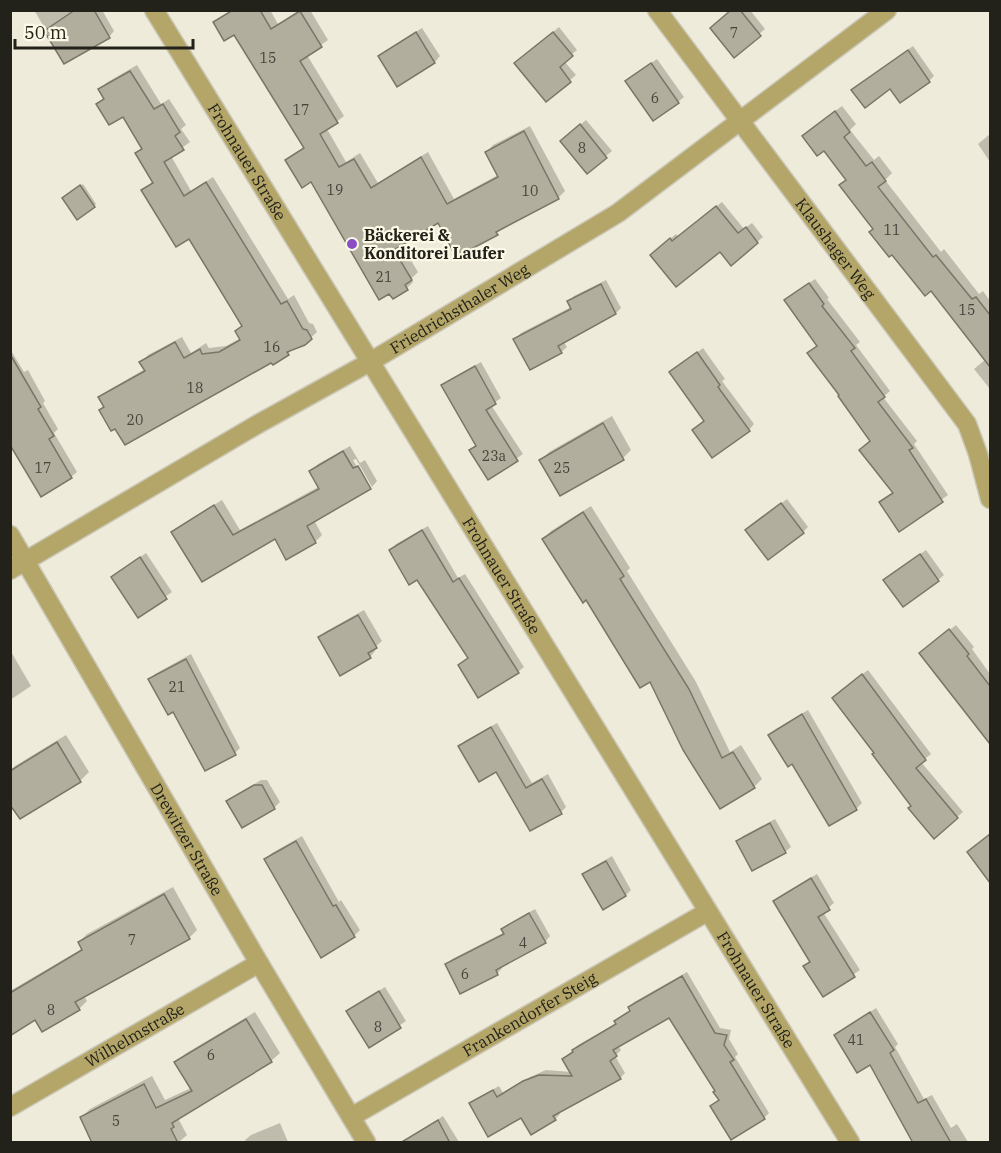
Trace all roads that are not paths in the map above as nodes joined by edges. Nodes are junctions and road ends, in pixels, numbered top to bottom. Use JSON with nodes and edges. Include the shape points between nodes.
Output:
{"nodes":[{"id":1,"x":154,"y":10,"type":"edge"},
{"id":2,"x":657,"y":10,"type":"edge"},
{"id":3,"x":887,"y":10,"type":"edge"},
{"id":4,"x":739,"y":122,"type":"junction"},
{"id":5,"x":370,"y":362,"type":"junction"},
{"id":6,"x":984,"y":453,"type":"edge"},
{"id":7,"x":990,"y":499,"type":"edge"},
{"id":8,"x":10,"y":535,"type":"edge"},
{"id":9,"x":18,"y":566,"type":"edge"},
{"id":10,"x":707,"y":912,"type":"junction"},
{"id":11,"x":259,"y":963,"type":"junction"},
{"id":12,"x":10,"y":1107,"type":"edge"},
{"id":13,"x":351,"y":1117,"type":"junction"},
{"id":14,"x":366,"y":1143,"type":"edge"},
{"id":15,"x":850,"y":1143,"type":"edge"}],
"edges":[{"from":1,"to":5,"type":"street","name":"Frohnauer Straße"},
{"from":2,"to":4,"type":"street","name":"Klaushager Weg"},
{"from":3,"to":4,"type":"street","name":"Friedrichsthaler Weg"},
{"from":4,"to":5,"type":"street","name":"Friedrichsthaler Weg","via":[[618,213]]},
{"from":4,"to":6,"type":"street","name":"Klaushager Weg","via":[[967,424]]},
{"from":5,"to":9,"type":"street","name":"Friedrichsthaler Weg"},
{"from":5,"to":10,"type":"street","name":"Frohnauer Straße"},
{"from":6,"to":7,"type":"street","name":"Klaushager Weg"},
{"from":8,"to":9,"type":"street","name":"Drewitzer Straße"},
{"from":9,"to":11,"type":"street","name":"Drewitzer Straße"},
{"from":10,"to":13,"type":"street","name":"Frankendorfer Steig"},
{"from":10,"to":15,"type":"street","name":"Frohnauer Straße"},
{"from":11,"to":12,"type":"street","name":"Wilhelmstraße"},
{"from":11,"to":13,"type":"street","name":"Drewitzer Straße"},
{"from":13,"to":14,"type":"street","name":"Drewitzer Straße"}]}
